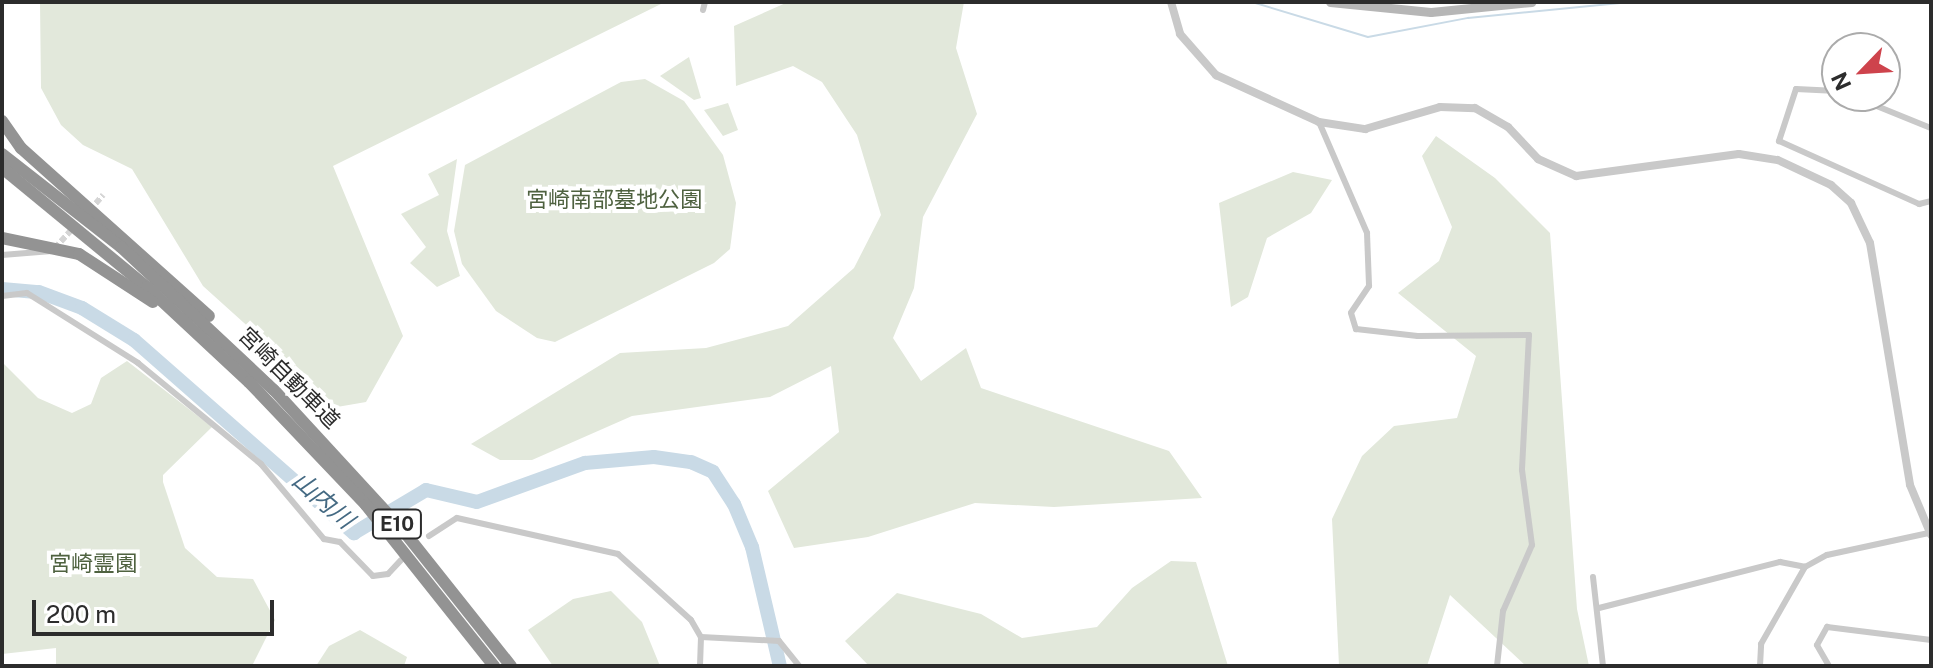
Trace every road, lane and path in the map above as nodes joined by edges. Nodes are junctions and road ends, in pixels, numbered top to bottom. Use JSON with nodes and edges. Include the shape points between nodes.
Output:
{"nodes":[{"id":1,"x":1171,"y":2,"type":"edge"},
{"id":2,"x":1330,"y":2,"type":"edge"},
{"id":3,"x":1532,"y":2,"type":"edge"},
{"id":4,"x":1821,"y":90,"type":"edge"},
{"id":5,"x":1892,"y":112,"type":"edge"},
{"id":6,"x":2,"y":121,"type":"edge"},
{"id":7,"x":1319,"y":122,"type":"junction"},
{"id":8,"x":1931,"y":128,"type":"edge"},
{"id":9,"x":2,"y":154,"type":"edge"},
{"id":10,"x":2,"y":168,"type":"edge"},
{"id":11,"x":1931,"y":201,"type":"edge"},
{"id":12,"x":2,"y":238,"type":"edge"},
{"id":13,"x":52,"y":251,"type":"tunnel mouth"},
{"id":14,"x":2,"y":255,"type":"edge"},
{"id":15,"x":2,"y":296,"type":"edge"},
{"id":16,"x":207,"y":342,"type":"junction"},
{"id":17,"x":274,"y":390,"type":"junction"},
{"id":18,"x":1930,"y":534,"type":"edge"},
{"id":19,"x":429,"y":536,"type":"dead end"},
{"id":20,"x":401,"y":560,"type":"dead end"},
{"id":21,"x":1805,"y":567,"type":"junction"},
{"id":22,"x":1593,"y":577,"type":"dead end"},
{"id":23,"x":1599,"y":608,"type":"junction"},
{"id":24,"x":701,"y":637,"type":"junction"},
{"id":25,"x":1931,"y":640,"type":"edge"},
{"id":26,"x":494,"y":666,"type":"edge"},
{"id":27,"x":511,"y":666,"type":"edge"},
{"id":28,"x":700,"y":666,"type":"edge"},
{"id":29,"x":799,"y":666,"type":"edge"},
{"id":30,"x":1497,"y":666,"type":"edge"},
{"id":31,"x":1603,"y":666,"type":"edge"},
{"id":32,"x":1760,"y":666,"type":"edge"},
{"id":33,"x":1829,"y":666,"type":"edge"}],
"edges":[{"from":1,"to":7,"type":"street","via":[[1180,34],[1216,75]]},
{"from":2,"to":3,"type":"main road","via":[[1431,12]]},
{"from":4,"to":11,"type":"street","via":[[1796,89],[1779,141],[1919,204]]},
{"from":5,"to":8,"type":"street"},
{"from":6,"to":17,"type":"highway","via":[[21,148],[235,341]]},
{"from":7,"to":18,"type":"street","via":[[1365,129],[1440,107],[1475,108],[1508,127],[1538,159],[1576,176],[1739,154],[1778,160],[1831,185],[1851,203],[1870,243],[1910,485]]},
{"from":7,"to":30,"type":"street","via":[[1367,233],[1369,286],[1351,313],[1356,329],[1529,335],[1522,470],[1532,545],[1502,615]]},
{"from":9,"to":17,"type":"highway","name":"宮崎自動車道","number":"E10","via":[[121,247]]},
{"from":10,"to":16,"type":"highway","name":"宮崎自動車道","number":"E10"},
{"from":12,"to":16,"type":"highway","via":[[79,254]]},
{"from":13,"to":14,"type":"street"},
{"from":15,"to":20,"type":"street","via":[[27,293],[138,363],[261,464],[324,539],[340,542],[373,576],[388,574]]},
{"from":16,"to":26,"type":"highway","name":"宮崎自動車道","number":"E10","via":[[366,505]]},
{"from":17,"to":27,"type":"highway","name":"宮崎自動車道","number":"E10","via":[[402,529]]},
{"from":18,"to":21,"type":"street","via":[[1827,555]]},
{"from":19,"to":24,"type":"street","via":[[457,518],[618,554],[649,576]]},
{"from":21,"to":23,"type":"street","via":[[1780,562]]},
{"from":21,"to":32,"type":"street","via":[[1761,644]]},
{"from":22,"to":23,"type":"street"},
{"from":23,"to":31,"type":"street"},
{"from":24,"to":28,"type":"street"},
{"from":24,"to":29,"type":"street","via":[[779,641]]},
{"from":25,"to":33,"type":"street","via":[[1827,627],[1817,645]]}]}
